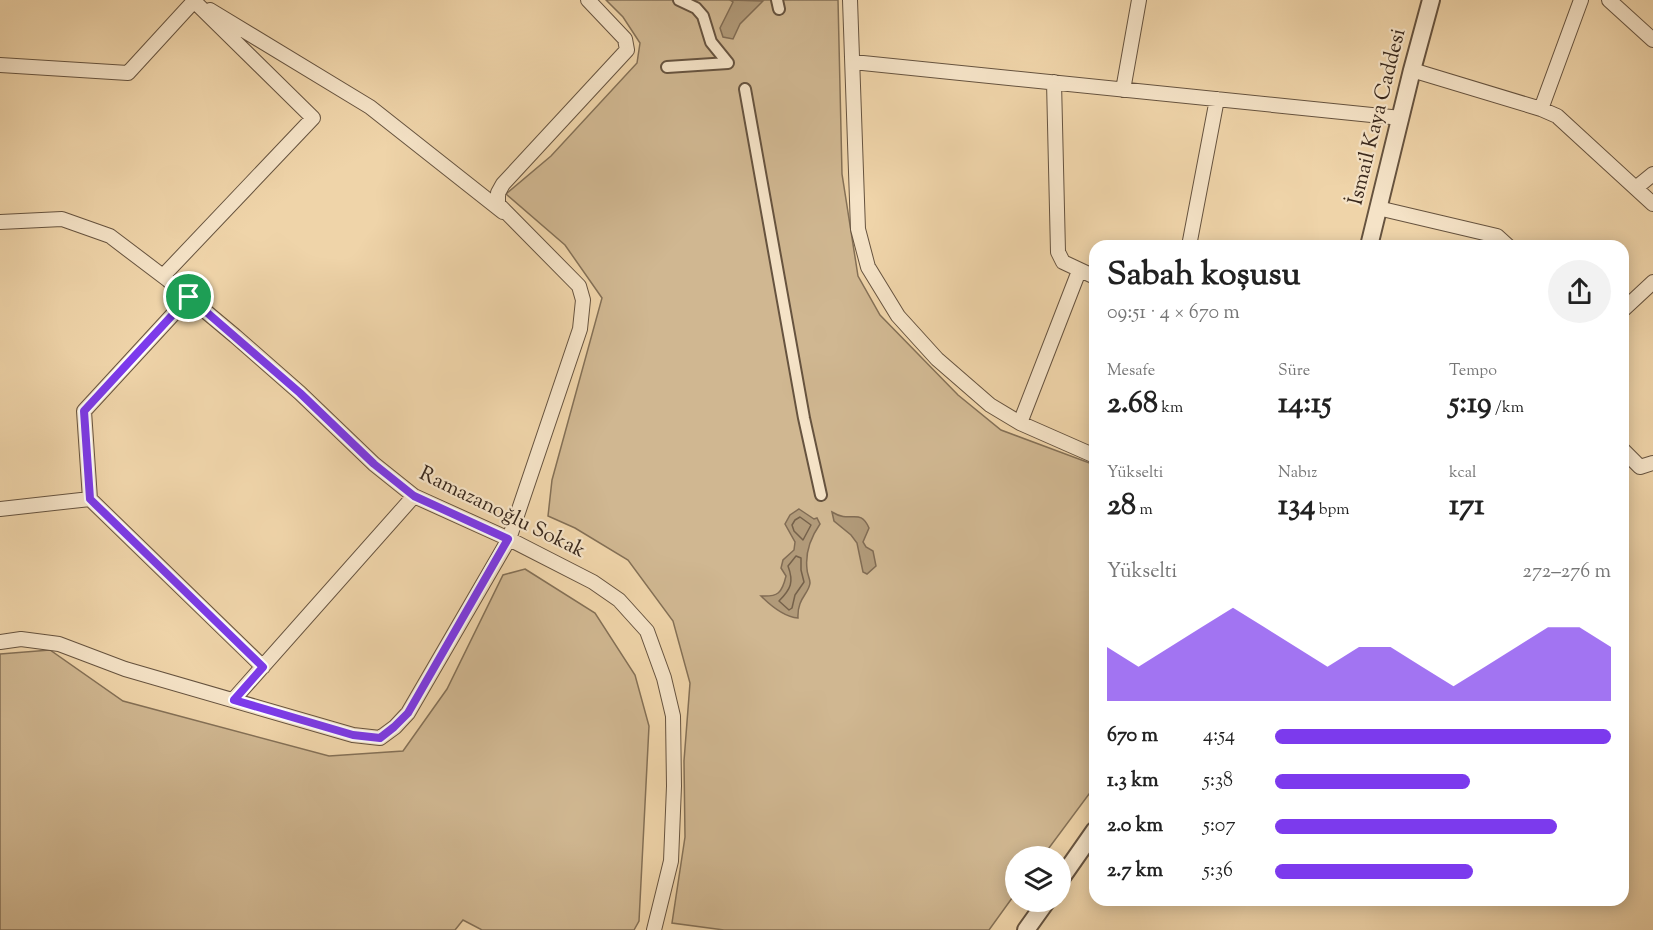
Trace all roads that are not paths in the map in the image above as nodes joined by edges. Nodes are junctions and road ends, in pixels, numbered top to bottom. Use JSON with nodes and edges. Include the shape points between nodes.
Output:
{"nodes":[{"id":1,"x":588,"y":0,"type":"edge"},
{"id":2,"x":679,"y":0,"type":"edge"},
{"id":3,"x":850,"y":0,"type":"edge"},
{"id":4,"x":1139,"y":0,"type":"edge"},
{"id":5,"x":1431,"y":0,"type":"edge"},
{"id":6,"x":1581,"y":0,"type":"edge"},
{"id":7,"x":1609,"y":0,"type":"edge"},
{"id":8,"x":194,"y":1,"type":"edge"},
{"id":9,"x":1653,"y":40,"type":"edge"},
{"id":10,"x":854,"y":62,"type":"junction"},
{"id":11,"x":0,"y":65,"type":"edge"},
{"id":12,"x":667,"y":67,"type":"dead end"},
{"id":13,"x":1412,"y":70,"type":"junction"},
{"id":14,"x":1054,"y":82,"type":"junction"},
{"id":15,"x":745,"y":89,"type":"dead end"},
{"id":16,"x":1123,"y":90,"type":"junction"},
{"id":17,"x":1217,"y":99,"type":"junction"},
{"id":18,"x":1541,"y":109,"type":"junction"},
{"id":19,"x":1401,"y":118,"type":"junction"},
{"id":20,"x":1653,"y":174,"type":"edge"},
{"id":21,"x":1637,"y":187,"type":"junction"},
{"id":22,"x":1653,"y":204,"type":"edge"},
{"id":23,"x":1378,"y":208,"type":"junction"},
{"id":24,"x":0,"y":222,"type":"edge"},
{"id":25,"x":515,"y":222,"type":"junction"},
{"id":26,"x":1190,"y":240,"type":"edge"},
{"id":27,"x":1370,"y":240,"type":"edge"},
{"id":28,"x":1490,"y":240,"type":"edge"},
{"id":29,"x":1079,"y":271,"type":"junction"},
{"id":30,"x":1089,"y":275,"type":"edge"},
{"id":31,"x":164,"y":276,"type":"junction"},
{"id":32,"x":1653,"y":282,"type":"edge"},
{"id":33,"x":189,"y":297,"type":"junction"},
{"id":34,"x":1629,"y":304,"type":"edge"},
{"id":35,"x":1020,"y":423,"type":"junction"},
{"id":36,"x":1089,"y":453,"type":"edge"},
{"id":37,"x":1629,"y":456,"type":"edge"},
{"id":38,"x":1653,"y":463,"type":"edge"},
{"id":39,"x":821,"y":495,"type":"dead end"},
{"id":40,"x":414,"y":496,"type":"junction"},
{"id":41,"x":90,"y":499,"type":"junction"},
{"id":42,"x":0,"y":509,"type":"edge"},
{"id":43,"x":508,"y":539,"type":"junction"},
{"id":44,"x":0,"y":642,"type":"edge"},
{"id":45,"x":263,"y":667,"type":"junction"},
{"id":46,"x":234,"y":700,"type":"junction"},
{"id":47,"x":1089,"y":839,"type":"edge"},
{"id":48,"x":1071,"y":864,"type":"edge"},
{"id":49,"x":1039,"y":912,"type":"edge"},
{"id":50,"x":654,"y":930,"type":"edge"},
{"id":51,"x":1026,"y":930,"type":"edge"}],
"edges":[{"from":1,"to":25,"type":"street","via":[[625,39],[627,50],[502,184],[498,204]]},
{"from":2,"to":12,"type":"street","via":[[703,16],[711,42],[728,63]]},
{"from":3,"to":10,"type":"street"},
{"from":4,"to":16,"type":"street"},
{"from":5,"to":13,"type":"street","name":"İsmail Kaya Caddesi"},
{"from":6,"to":18,"type":"street"},
{"from":7,"to":9,"type":"street"},
{"from":8,"to":11,"type":"street","via":[[128,73]]},
{"from":8,"to":25,"type":"street","via":[[370,108]]},
{"from":8,"to":31,"type":"street","via":[[313,118]]},
{"from":10,"to":14,"type":"street"},
{"from":10,"to":35,"type":"street","via":[[858,229],[868,267],[898,316],[937,359],[990,405]]},
{"from":13,"to":18,"type":"street"},
{"from":13,"to":19,"type":"street","name":"İsmail Kaya Caddesi"},
{"from":14,"to":16,"type":"street"},
{"from":14,"to":29,"type":"street","via":[[1058,252],[1063,262]]},
{"from":15,"to":39,"type":"street"},
{"from":16,"to":17,"type":"street"},
{"from":17,"to":19,"type":"street"},
{"from":17,"to":26,"type":"street"},
{"from":18,"to":21,"type":"street","via":[[1557,116]]},
{"from":19,"to":23,"type":"street","name":"İsmail Kaya Caddesi"},
{"from":20,"to":21,"type":"street"},
{"from":21,"to":22,"type":"street"},
{"from":23,"to":27,"type":"street","name":"İsmail Kaya Caddesi"},
{"from":23,"to":28,"type":"street"},
{"from":24,"to":31,"type":"street","name":"Ramazanoğlu Sokak","via":[[62,219],[110,236]]},
{"from":25,"to":43,"type":"street","via":[[579,286],[583,300],[580,329]]},
{"from":29,"to":30,"type":"street"},
{"from":29,"to":35,"type":"street"},
{"from":31,"to":33,"type":"street","name":"Ramazanoğlu Sokak"},
{"from":32,"to":34,"type":"street"},
{"from":33,"to":40,"type":"street","name":"Ramazanoğlu Sokak"},
{"from":33,"to":41,"type":"street","via":[[84,411]]},
{"from":35,"to":36,"type":"street"},
{"from":37,"to":38,"type":"street","via":[[1640,467]]},
{"from":40,"to":43,"type":"street","name":"Ramazanoğlu Sokak"},
{"from":40,"to":45,"type":"street"},
{"from":41,"to":42,"type":"street"},
{"from":41,"to":45,"type":"street"},
{"from":43,"to":46,"type":"street","via":[[408,713],[380,738],[353,735]]},
{"from":43,"to":50,"type":"street","name":"Ramazanoğlu Sokak","via":[[593,582],[619,600],[647,631],[673,716],[675,786],[671,861]]},
{"from":44,"to":46,"type":"street","via":[[21,639],[59,645],[124,669]]},
{"from":45,"to":46,"type":"street"},
{"from":47,"to":48,"type":"street"},
{"from":49,"to":51,"type":"street"}]}
